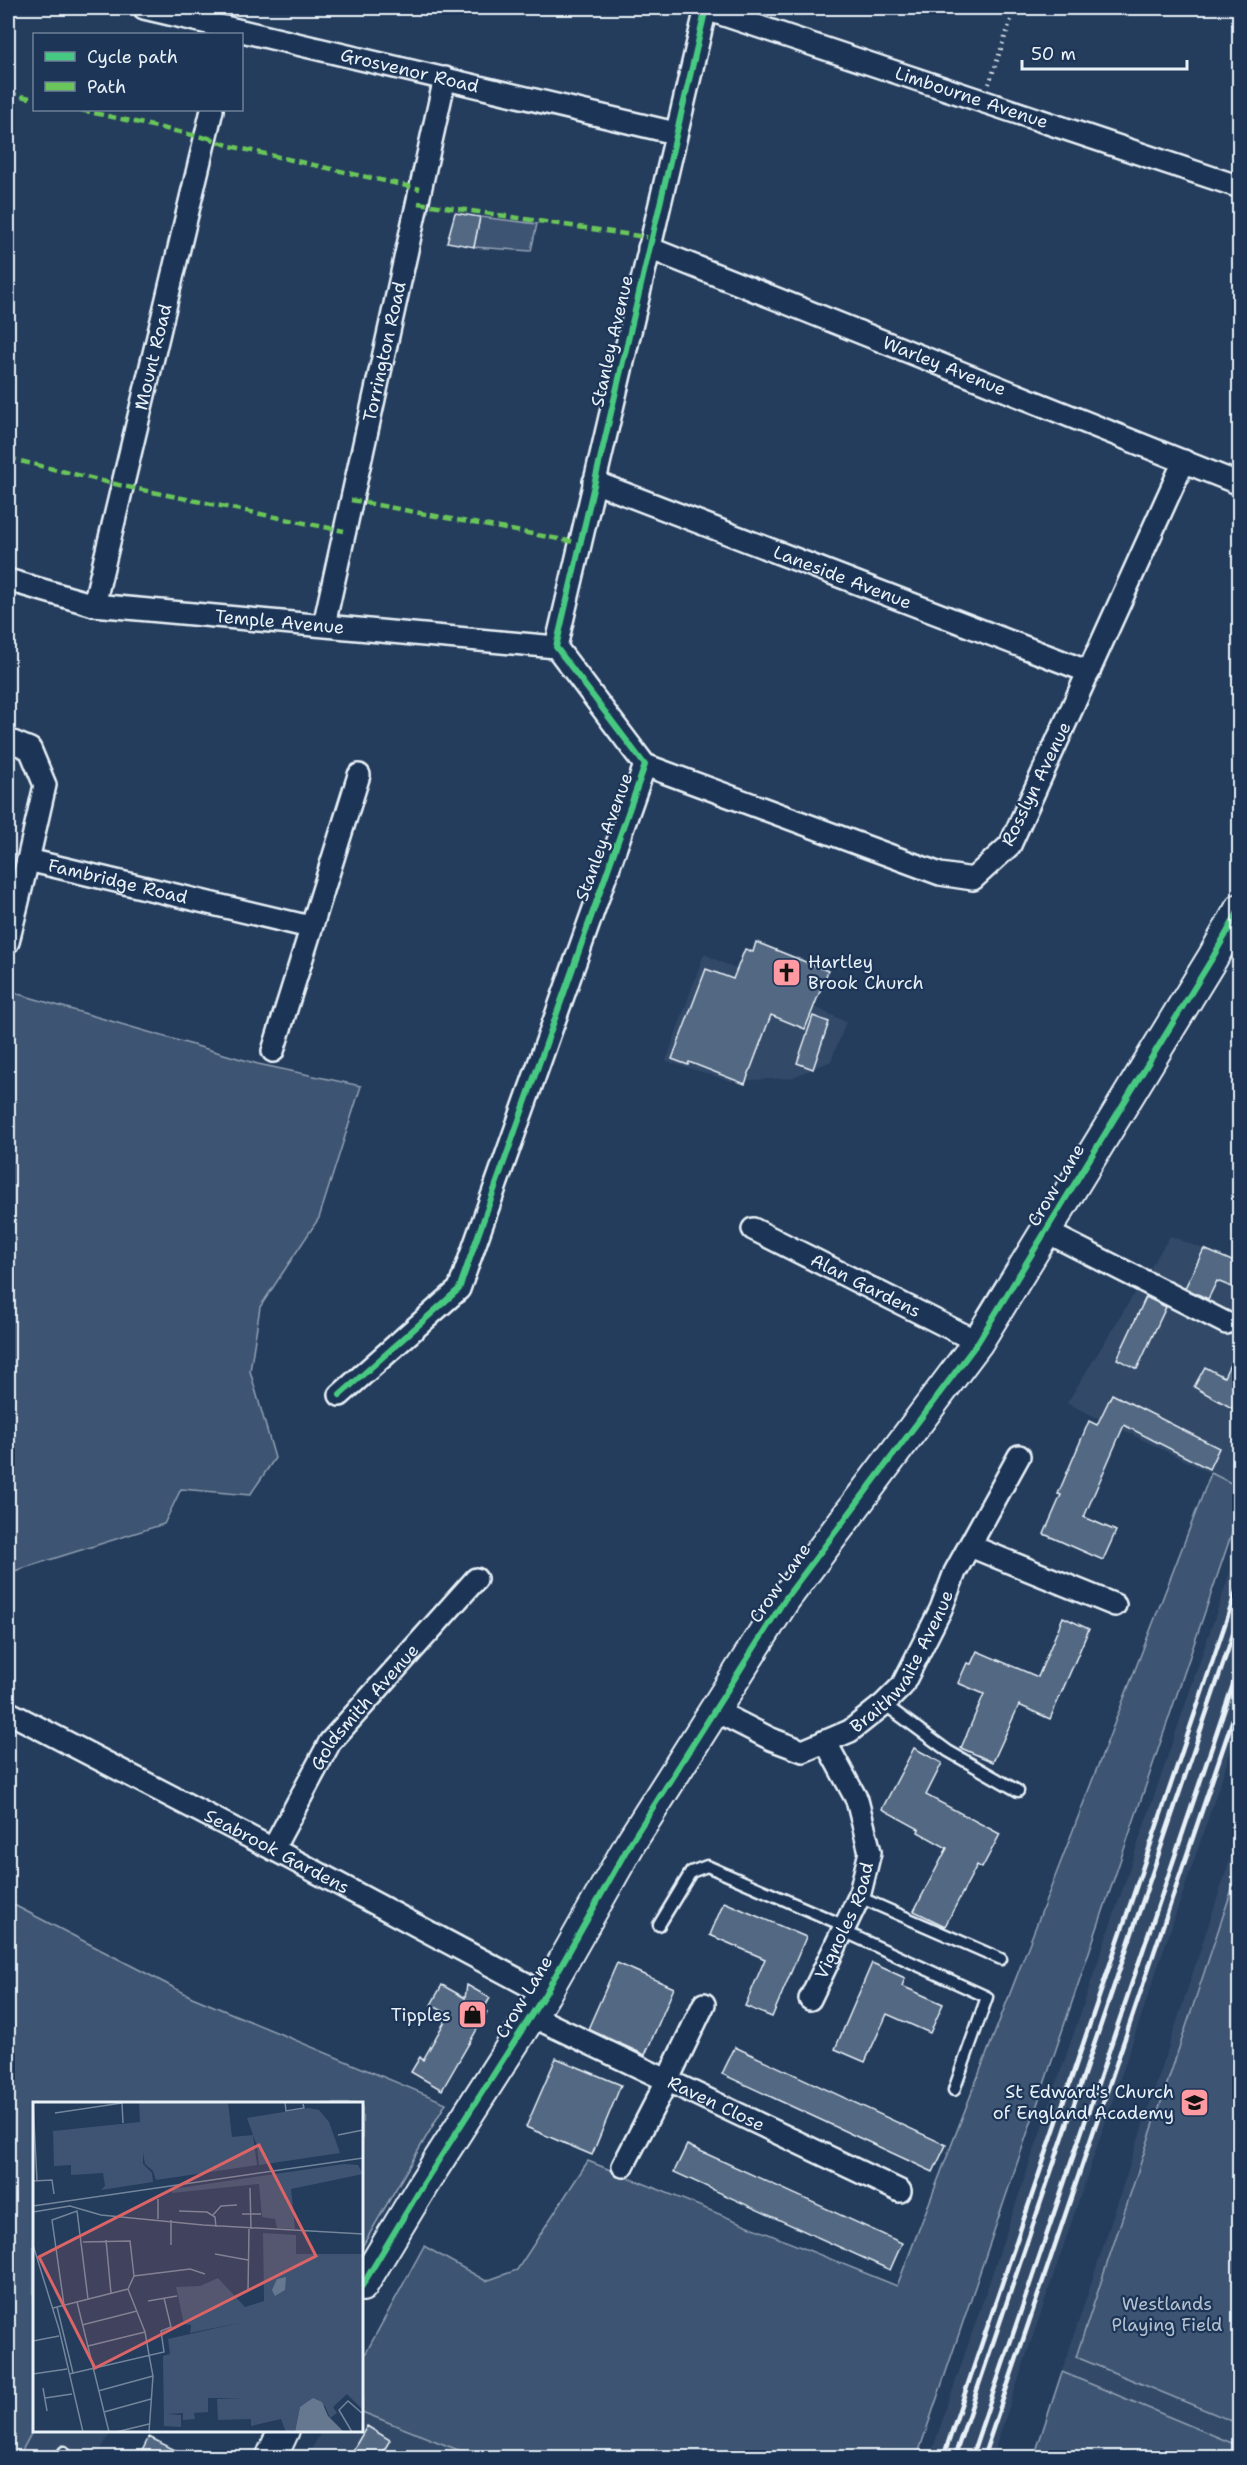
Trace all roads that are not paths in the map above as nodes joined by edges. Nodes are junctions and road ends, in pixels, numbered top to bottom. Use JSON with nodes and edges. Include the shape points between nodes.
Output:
{"nodes":[{"id":1,"x":144,"y":8,"type":"edge"},
{"id":2,"x":706,"y":8,"type":"edge"},
{"id":3,"x":232,"y":32,"type":"edge"},
{"id":4,"x":243,"y":34,"type":"edge"},
{"id":5,"x":445,"y":78,"type":"junction"},
{"id":6,"x":212,"y":111,"type":"edge"},
{"id":7,"x":675,"y":134,"type":"junction"},
{"id":8,"x":1239,"y":187,"type":"edge"},
{"id":9,"x":650,"y":248,"type":"junction"},
{"id":10,"x":1184,"y":461,"type":"junction"},
{"id":11,"x":594,"y":482,"type":"junction"},
{"id":12,"x":1239,"y":484,"type":"edge"},
{"id":13,"x":8,"y":580,"type":"edge"},
{"id":14,"x":94,"y":605,"type":"junction"},
{"id":15,"x":324,"y":625,"type":"junction"},
{"id":16,"x":556,"y":647,"type":"junction"},
{"id":17,"x":1089,"y":672,"type":"junction"},
{"id":18,"x":8,"y":740,"type":"edge"},
{"id":19,"x":645,"y":765,"type":"junction"},
{"id":20,"x":359,"y":775,"type":"dead end"},
{"id":21,"x":28,"y":860,"type":"junction"},
{"id":22,"x":1239,"y":909,"type":"edge"},
{"id":23,"x":310,"y":927,"type":"junction"},
{"id":24,"x":8,"y":942,"type":"edge"},
{"id":25,"x":273,"y":1051,"type":"dead end"},
{"id":26,"x":753,"y":1229,"type":"dead end"},
{"id":27,"x":1045,"y":1230,"type":"junction"},
{"id":28,"x":1226,"y":1323,"type":"dead end"},
{"id":29,"x":978,"y":1342,"type":"junction"},
{"id":30,"x":340,"y":1395,"type":"dead end"},
{"id":31,"x":1019,"y":1456,"type":"dead end"},
{"id":32,"x":970,"y":1545,"type":"junction"},
{"id":33,"x":476,"y":1579,"type":"dead end"},
{"id":34,"x":1115,"y":1605,"type":"dead end"},
{"id":35,"x":884,"y":1704,"type":"junction"},
{"id":36,"x":714,"y":1710,"type":"junction"},
{"id":37,"x":8,"y":1712,"type":"edge"},
{"id":38,"x":825,"y":1742,"type":"junction"},
{"id":39,"x":1018,"y":1791,"type":"dead end"},
{"id":40,"x":273,"y":1849,"type":"junction"},
{"id":41,"x":859,"y":1896,"type":"junction"},
{"id":42,"x":659,"y":1925,"type":"dead end"},
{"id":43,"x":844,"y":1929,"type":"junction"},
{"id":44,"x":1001,"y":1959,"type":"dead end"},
{"id":45,"x":810,"y":1999,"type":"dead end"},
{"id":46,"x":704,"y":2004,"type":"dead end"},
{"id":47,"x":538,"y":2005,"type":"junction"},
{"id":48,"x":668,"y":2079,"type":"junction"},
{"id":49,"x":954,"y":2090,"type":"dead end"},
{"id":50,"x":623,"y":2166,"type":"dead end"},
{"id":51,"x":900,"y":2191,"type":"dead end"},
{"id":52,"x":363,"y":2284,"type":"edge"},
{"id":53,"x":283,"y":2432,"type":"edge"},
{"id":54,"x":271,"y":2457,"type":"edge"}],
"edges":[{"from":1,"to":3,"type":"street","name":"Grosvenor Road"},
{"from":2,"to":7,"type":"street","name":"Stanley Avenue"},
{"from":2,"to":8,"type":"street","name":"Limbourne Avenue"},
{"from":4,"to":5,"type":"street","name":"Grosvenor Road"},
{"from":5,"to":7,"type":"street","name":"Grosvenor Road"},
{"from":5,"to":15,"type":"street","name":"Torrington Road"},
{"from":6,"to":14,"type":"street","name":"Mount Road"},
{"from":7,"to":9,"type":"street","name":"Stanley Avenue"},
{"from":9,"to":10,"type":"street","name":"Warley Avenue"},
{"from":9,"to":11,"type":"street","name":"Stanley Avenue"},
{"from":10,"to":12,"type":"street","name":"Warley Avenue"},
{"from":10,"to":17,"type":"street","name":"Rosslyn Avenue"},
{"from":11,"to":16,"type":"street","name":"Stanley Avenue"},
{"from":11,"to":17,"type":"street","name":"Laneside Avenue"},
{"from":13,"to":14,"type":"street","name":"Temple Avenue"},
{"from":14,"to":15,"type":"street","name":"Temple Avenue"},
{"from":15,"to":16,"type":"street","name":"Temple Avenue"},
{"from":16,"to":19,"type":"street","name":"Stanley Avenue"},
{"from":17,"to":19,"type":"street","name":"Rosslyn Avenue","via":[[1010,846],[973,879],[940,874]]},
{"from":18,"to":21,"type":"street","name":"Fambridge Road","via":[[30,748],[45,785]]},
{"from":19,"to":30,"type":"street","name":"Stanley Avenue","via":[[459,1289]]},
{"from":20,"to":23,"type":"street"},
{"from":21,"to":23,"type":"street","name":"Fambridge Road"},
{"from":21,"to":24,"type":"street"},
{"from":22,"to":27,"type":"street","name":"Crow Lane"},
{"from":23,"to":25,"type":"street"},
{"from":26,"to":29,"type":"street","name":"Alan Gardens"},
{"from":27,"to":28,"type":"street"},
{"from":27,"to":29,"type":"street","name":"Crow Lane"},
{"from":29,"to":36,"type":"street","name":"Crow Lane","via":[[785,1599]]},
{"from":31,"to":32,"type":"street","name":"Braithwaite Avenue"},
{"from":32,"to":34,"type":"street"},
{"from":32,"to":35,"type":"street","name":"Braithwaite Avenue","via":[[902,1686]]},
{"from":33,"to":40,"type":"street","name":"Goldsmith Avenue","via":[[330,1742]]},
{"from":35,"to":38,"type":"street","name":"Braithwaite Avenue","via":[[850,1731]]},
{"from":35,"to":39,"type":"lane","via":[[948,1751]]},
{"from":36,"to":38,"type":"street","name":"Braithwaite Avenue","via":[[803,1751]]},
{"from":36,"to":47,"type":"street","name":"Crow Lane","via":[[631,1842]]},
{"from":37,"to":40,"type":"street","name":"Seabrook Gardens"},
{"from":38,"to":41,"type":"street","name":"Vignoles Road","via":[[857,1800],[870,1852]]},
{"from":40,"to":47,"type":"street","name":"Seabrook Gardens"},
{"from":41,"to":43,"type":"street","name":"Vignoles Road"},
{"from":41,"to":44,"type":"lane"},
{"from":42,"to":43,"type":"lane","via":[[691,1872],[706,1866]]},
{"from":43,"to":45,"type":"street","name":"Vignoles Road"},
{"from":43,"to":49,"type":"lane","via":[[987,1997]]},
{"from":46,"to":48,"type":"street"},
{"from":47,"to":48,"type":"street","name":"Raven Close"},
{"from":47,"to":52,"type":"street","name":"Crow Lane"},
{"from":48,"to":50,"type":"street"},
{"from":48,"to":51,"type":"street","name":"Raven Close"},
{"from":53,"to":54,"type":"street"}]}
